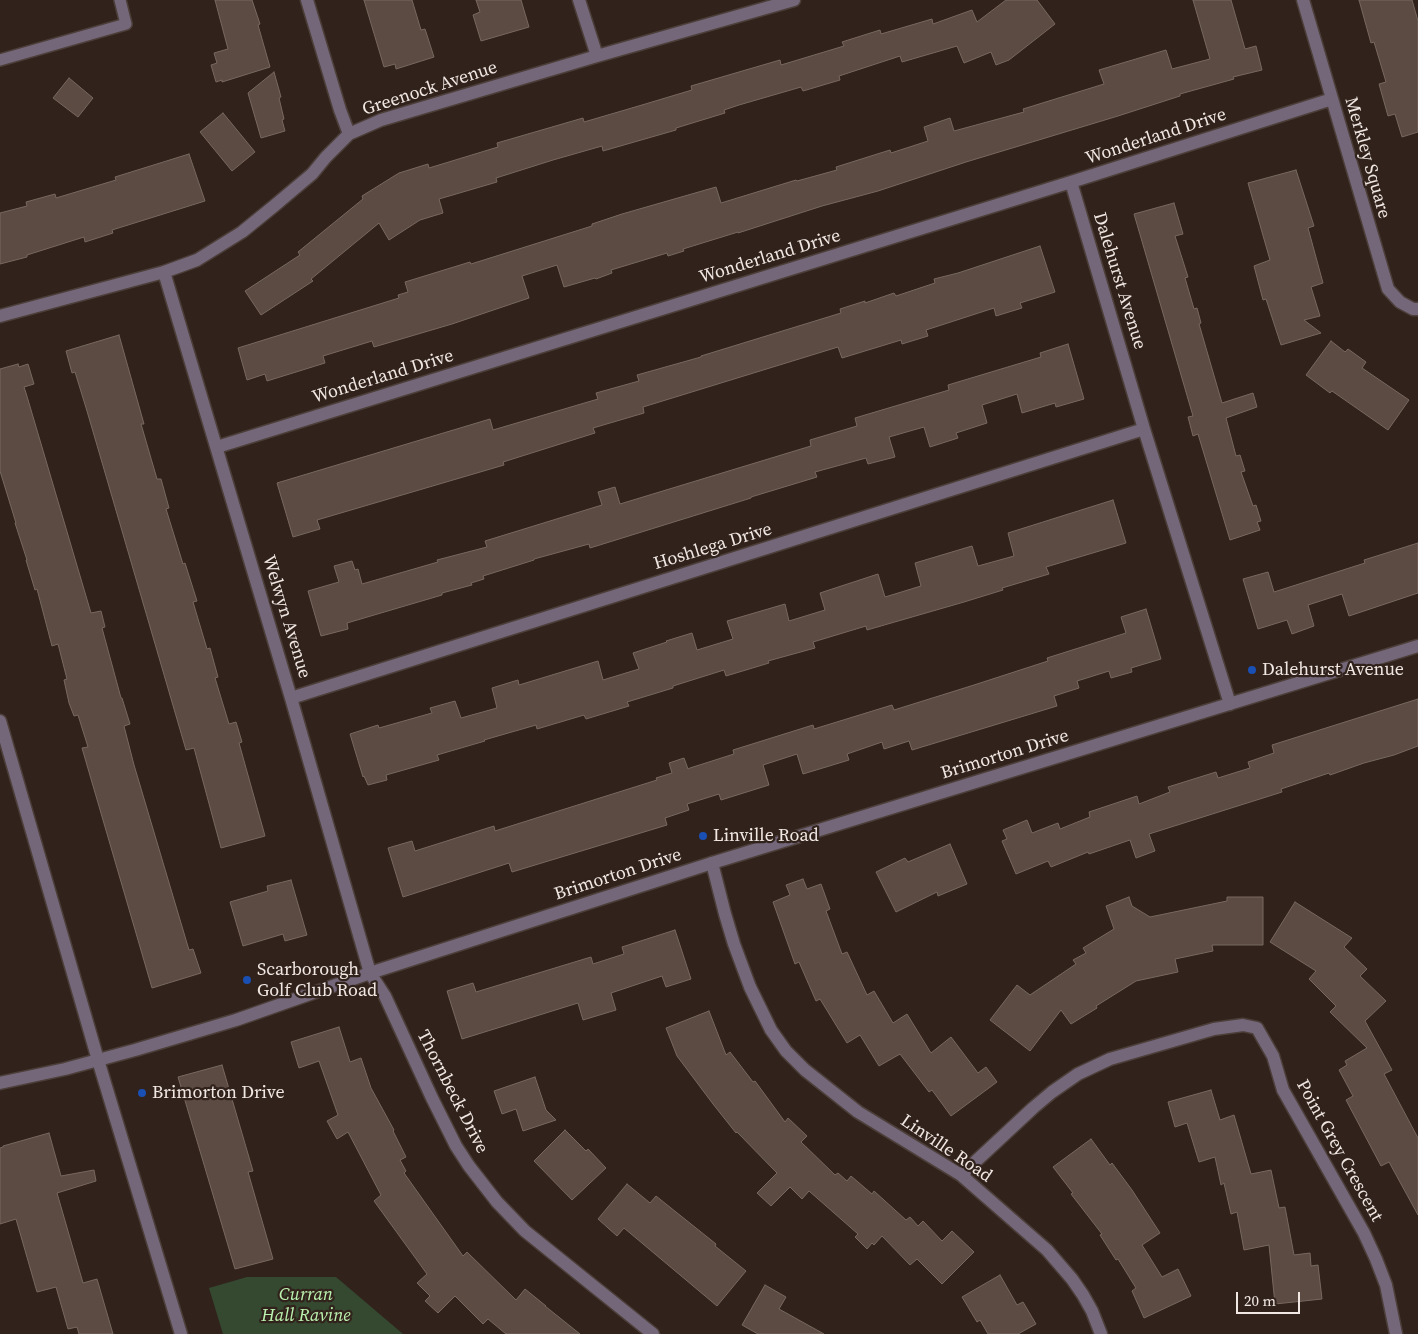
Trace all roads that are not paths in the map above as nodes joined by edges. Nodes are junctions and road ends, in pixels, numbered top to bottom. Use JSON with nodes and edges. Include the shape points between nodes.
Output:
{"nodes":[{"id":1,"x":120,"y":0,"type":"edge"},
{"id":2,"x":307,"y":0,"type":"edge"},
{"id":3,"x":579,"y":0,"type":"edge"},
{"id":4,"x":794,"y":0,"type":"edge"},
{"id":5,"x":1303,"y":0,"type":"edge"},
{"id":6,"x":598,"y":56,"type":"junction"},
{"id":7,"x":0,"y":60,"type":"edge"},
{"id":8,"x":1332,"y":99,"type":"junction"},
{"id":9,"x":349,"y":134,"type":"junction"},
{"id":10,"x":1071,"y":182,"type":"junction"},
{"id":11,"x":164,"y":272,"type":"junction"},
{"id":12,"x":1418,"y":309,"type":"edge"},
{"id":13,"x":0,"y":316,"type":"edge"},
{"id":14,"x":1144,"y":429,"type":"junction"},
{"id":15,"x":217,"y":447,"type":"junction"},
{"id":16,"x":1418,"y":646,"type":"edge"},
{"id":17,"x":292,"y":698,"type":"junction"},
{"id":18,"x":1230,"y":704,"type":"junction"},
{"id":19,"x":0,"y":721,"type":"edge"},
{"id":20,"x":712,"y":863,"type":"junction"},
{"id":21,"x":370,"y":973,"type":"junction"},
{"id":22,"x":98,"y":1060,"type":"junction"},
{"id":23,"x":0,"y":1083,"type":"edge"},
{"id":24,"x":961,"y":1175,"type":"junction"},
{"id":25,"x":181,"y":1334,"type":"edge"},
{"id":26,"x":652,"y":1334,"type":"edge"},
{"id":27,"x":1101,"y":1334,"type":"edge"},
{"id":28,"x":1396,"y":1334,"type":"edge"}],
"edges":[{"from":1,"to":7,"type":"lane","via":[[126,24]]},
{"from":2,"to":9,"type":"street"},
{"from":3,"to":6,"type":"street"},
{"from":4,"to":6,"type":"street","name":"Greenock Avenue"},
{"from":5,"to":8,"type":"street","name":"Merkley Square"},
{"from":6,"to":9,"type":"street","name":"Greenock Avenue","via":[[382,120]]},
{"from":8,"to":10,"type":"street","name":"Wonderland Drive"},
{"from":8,"to":12,"type":"street","name":"Merkley Square","via":[[1388,289],[1400,302]]},
{"from":9,"to":11,"type":"street","name":"Greenock Avenue","via":[[312,174],[242,232],[197,260]]},
{"from":10,"to":14,"type":"street","name":"Dalehurst Avenue"},
{"from":10,"to":15,"type":"street","name":"Wonderland Drive"},
{"from":11,"to":13,"type":"street","name":"Greenock Avenue"},
{"from":11,"to":15,"type":"street","name":"Welwyn Avenue"},
{"from":14,"to":17,"type":"street","name":"Hoshlega Drive"},
{"from":14,"to":18,"type":"street","name":"Dalehurst Avenue"},
{"from":15,"to":17,"type":"street","name":"Welwyn Avenue"},
{"from":16,"to":18,"type":"street","name":"Brimorton Drive"},
{"from":17,"to":21,"type":"street","name":"Welwyn Avenue"},
{"from":18,"to":20,"type":"street","name":"Brimorton Drive"},
{"from":19,"to":22,"type":"street"},
{"from":20,"to":21,"type":"street","name":"Brimorton Drive"},
{"from":20,"to":24,"type":"street","name":"Linville Road","via":[[727,922],[750,987],[771,1030],[786,1051],[858,1112]]},
{"from":21,"to":22,"type":"street","name":"Brimorton Drive","via":[[236,1020]]},
{"from":21,"to":26,"type":"street","name":"Thornbeck Drive","via":[[385,996],[456,1146],[497,1202],[525,1231]]},
{"from":22,"to":23,"type":"street","name":"Brimorton Drive"},
{"from":22,"to":25,"type":"street"},
{"from":24,"to":27,"type":"street","name":"Linville Road","via":[[1058,1262],[1083,1295]]},
{"from":24,"to":28,"type":"street","name":"Point Grey Crescent","via":[[1033,1108],[1078,1074],[1110,1059],[1214,1029],[1243,1025],[1257,1028],[1273,1056],[1283,1090],[1364,1233],[1386,1285]]}]}
